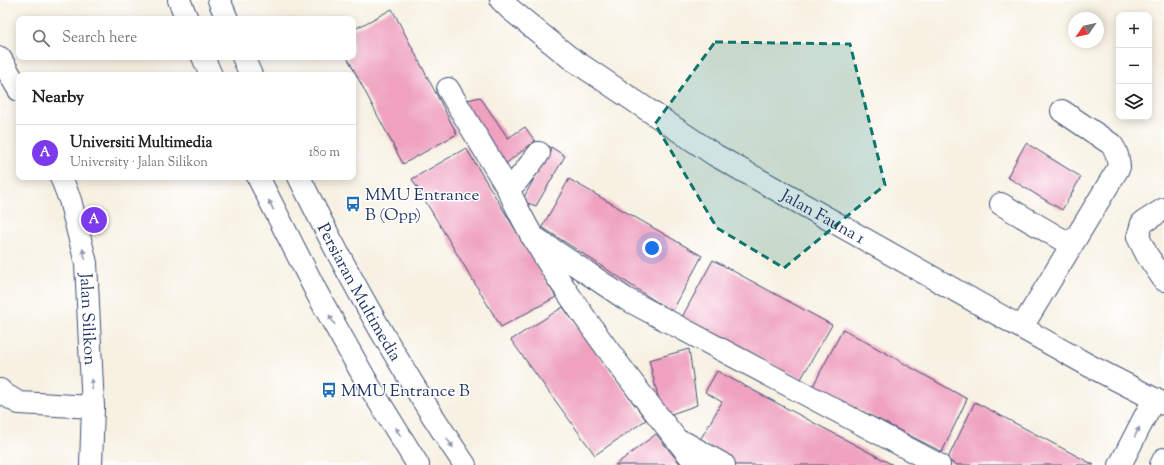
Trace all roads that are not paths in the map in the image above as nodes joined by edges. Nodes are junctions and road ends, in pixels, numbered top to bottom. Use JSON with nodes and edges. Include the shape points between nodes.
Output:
{"nodes":[{"id":1,"x":179,"y":0,"type":"edge"},
{"id":2,"x":219,"y":0,"type":"edge"},
{"id":3,"x":501,"y":0,"type":"edge"},
{"id":4,"x":186,"y":16,"type":"edge"},
{"id":5,"x":226,"y":16,"type":"edge"},
{"id":6,"x":0,"y":58,"type":"edge"},
{"id":7,"x":204,"y":60,"type":"edge"},
{"id":8,"x":244,"y":60,"type":"edge"},
{"id":9,"x":210,"y":72,"type":"edge"},
{"id":10,"x":250,"y":72,"type":"edge"},
{"id":11,"x":16,"y":85,"type":"edge"},
{"id":12,"x":448,"y":89,"type":"dead end"},
{"id":13,"x":1062,"y":110,"type":"dead end"},
{"id":14,"x":539,"y":153,"type":"dead end"},
{"id":15,"x":62,"y":180,"type":"edge"},
{"id":16,"x":260,"y":180,"type":"edge"},
{"id":17,"x":300,"y":180,"type":"edge"},
{"id":18,"x":508,"y":189,"type":"junction"},
{"id":19,"x":1001,"y":204,"type":"dead end"},
{"id":20,"x":1164,"y":209,"type":"edge"},
{"id":21,"x":531,"y":235,"type":"junction"},
{"id":22,"x":1071,"y":246,"type":"junction"},
{"id":23,"x":1164,"y":280,"type":"edge"},
{"id":24,"x":1022,"y":328,"type":"junction"},
{"id":25,"x":0,"y":390,"type":"edge"},
{"id":26,"x":1159,"y":401,"type":"edge"},
{"id":27,"x":93,"y":407,"type":"junction"},
{"id":28,"x":674,"y":437,"type":"junction"},
{"id":29,"x":1164,"y":459,"type":"edge"},
{"id":30,"x":91,"y":465,"type":"edge"},
{"id":31,"x":418,"y":465,"type":"edge"},
{"id":32,"x":465,"y":465,"type":"edge"},
{"id":33,"x":697,"y":465,"type":"edge"},
{"id":34,"x":724,"y":465,"type":"edge"},
{"id":35,"x":939,"y":465,"type":"edge"},
{"id":36,"x":1120,"y":465,"type":"edge"},
{"id":37,"x":1161,"y":465,"type":"edge"}],
"edges":[{"from":1,"to":4,"type":"street"},
{"from":2,"to":5,"type":"street"},
{"from":3,"to":24,"type":"street","name":"Jalan Fauna 1","via":[[569,57],[715,155]]},
{"from":6,"to":11,"type":"street"},
{"from":7,"to":9,"type":"street"},
{"from":8,"to":10,"type":"street"},
{"from":12,"to":18,"type":"street"},
{"from":13,"to":22,"type":"street","via":[[1111,144],[1116,151],[1119,167]]},
{"from":14,"to":18,"type":"street"},
{"from":27,"to":15,"type":"street","name":"Jalan Silikon","one_way":true,"via":[[86,263],[70,200]]},
{"from":31,"to":16,"type":"street","one_way":true,"via":[[368,384],[318,295]]},
{"from":17,"to":32,"type":"street","name":"Persiaran Multimedia","one_way":true,"via":[[365,304]]},
{"from":18,"to":21,"type":"street"},
{"from":19,"to":22,"type":"street"},
{"from":20,"to":23,"type":"street","via":[[1142,223],[1138,237]]},
{"from":21,"to":28,"type":"street","via":[[589,325]]},
{"from":21,"to":35,"type":"street","via":[[626,299]]},
{"from":22,"to":24,"type":"street"},
{"from":24,"to":26,"type":"street","name":"Jalan Fauna 1"},
{"from":25,"to":27,"type":"street","via":[[19,403]]},
{"from":36,"to":26,"type":"street","one_way":true},
{"from":27,"to":30,"type":"street","name":"Jalan Silikon"},
{"from":28,"to":33,"type":"street"},
{"from":28,"to":34,"type":"street"},
{"from":29,"to":37,"type":"street"}]}
